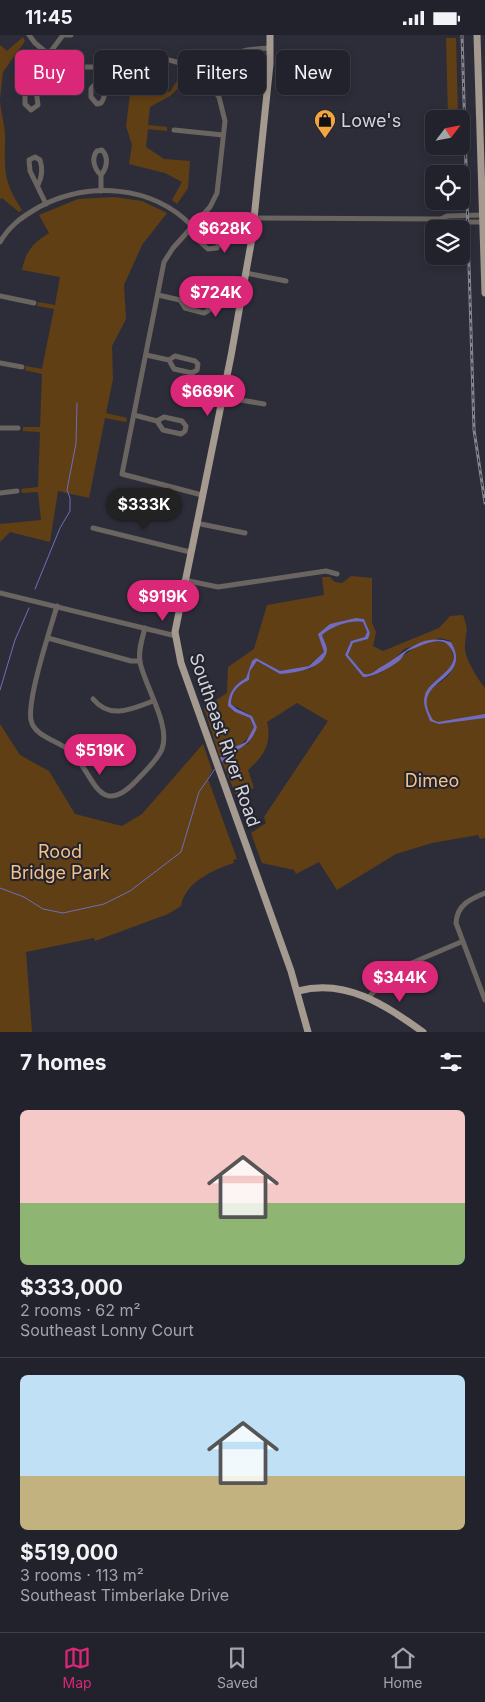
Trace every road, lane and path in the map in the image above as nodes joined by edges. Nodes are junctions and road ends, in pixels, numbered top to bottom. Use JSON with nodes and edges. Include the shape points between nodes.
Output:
{"nodes":[{"id":1,"x":29,"y":35,"type":"edge"},
{"id":2,"x":71,"y":35,"type":"edge"},
{"id":3,"x":270,"y":35,"type":"edge"},
{"id":4,"x":478,"y":35,"type":"edge"},
{"id":5,"x":270,"y":48,"type":"junction"},
{"id":6,"x":44,"y":50,"type":"edge"},
{"id":7,"x":51,"y":50,"type":"edge"},
{"id":8,"x":249,"y":50,"type":"edge"},
{"id":9,"x":34,"y":75,"type":"joint"},
{"id":10,"x":217,"y":95,"type":"edge"},
{"id":11,"x":174,"y":130,"type":"dead end"},
{"id":12,"x":223,"y":135,"type":"junction"},
{"id":13,"x":101,"y":175,"type":"dead end"},
{"id":14,"x":38,"y":185,"type":"junction"},
{"id":15,"x":101,"y":191,"type":"junction"},
{"id":16,"x":46,"y":204,"type":"junction"},
{"id":17,"x":255,"y":218,"type":"junction"},
{"id":18,"x":483,"y":218,"type":"junction"},
{"id":19,"x":198,"y":220,"type":"junction"},
{"id":20,"x":190,"y":228,"type":"junction"},
{"id":21,"x":0,"y":243,"type":"edge"},
{"id":22,"x":246,"y":273,"type":"junction"},
{"id":23,"x":286,"y":281,"type":"dead end"},
{"id":24,"x":485,"y":293,"type":"edge"},
{"id":25,"x":158,"y":295,"type":"junction"},
{"id":26,"x":0,"y":296,"type":"edge"},
{"id":27,"x":180,"y":300,"type":"junction"},
{"id":28,"x":34,"y":303,"type":"dead end"},
{"id":29,"x":146,"y":355,"type":"junction"},
{"id":30,"x":169,"y":360,"type":"junction"},
{"id":31,"x":0,"y":363,"type":"edge"},
{"id":32,"x":22,"y":367,"type":"dead end"},
{"id":33,"x":223,"y":397,"type":"junction"},
{"id":34,"x":264,"y":404,"type":"dead end"},
{"id":35,"x":134,"y":415,"type":"junction"},
{"id":36,"x":157,"y":421,"type":"junction"},
{"id":37,"x":0,"y":429,"type":"edge"},
{"id":38,"x":18,"y":429,"type":"dead end"},
{"id":39,"x":17,"y":491,"type":"dead end"},
{"id":40,"x":0,"y":493,"type":"edge"},
{"id":41,"x":202,"y":495,"type":"junction"},
{"id":42,"x":196,"y":523,"type":"junction"},
{"id":43,"x":93,"y":527,"type":"dead end"},
{"id":44,"x":245,"y":533,"type":"dead end"},
{"id":45,"x":190,"y":552,"type":"junction"},
{"id":46,"x":337,"y":574,"type":"dead end"},
{"id":47,"x":184,"y":580,"type":"junction"},
{"id":48,"x":0,"y":593,"type":"edge"},
{"id":49,"x":57,"y":606,"type":"junction"},
{"id":50,"x":145,"y":628,"type":"junction"},
{"id":51,"x":176,"y":636,"type":"junction"},
{"id":52,"x":48,"y":638,"type":"junction"},
{"id":53,"x":140,"y":661,"type":"junction"},
{"id":54,"x":93,"y":699,"type":"dead end"},
{"id":55,"x":153,"y":701,"type":"junction"},
{"id":56,"x":485,"y":893,"type":"edge"},
{"id":57,"x":461,"y":942,"type":"junction"},
{"id":58,"x":485,"y":983,"type":"edge"},
{"id":59,"x":479,"y":985,"type":"junction"},
{"id":60,"x":298,"y":991,"type":"junction"},
{"id":61,"x":368,"y":998,"type":"junction"},
{"id":62,"x":485,"y":1000,"type":"edge"},
{"id":63,"x":420,"y":1031,"type":"edge"},
{"id":64,"x":308,"y":1032,"type":"edge"}],
"edges":[{"from":1,"to":6,"type":"street"},
{"from":2,"to":7,"type":"street","via":[[62,35]]},
{"from":3,"to":5,"type":"main road","name":"Southeast River Road"},
{"from":4,"to":18,"type":"main road"},
{"from":5,"to":8,"type":"street"},
{"from":5,"to":17,"type":"main road","name":"Southeast River Road"},
{"from":9,"to":9,"type":"street","via":[[24,88],[26,108],[31,111],[38,105]]},
{"from":10,"to":12,"type":"street","via":[[223,106]]},
{"from":11,"to":12,"type":"street"},
{"from":12,"to":19,"type":"street","via":[[217,193]]},
{"from":13,"to":15,"type":"street"},
{"from":14,"to":14,"type":"street","via":[[30,171],[29,160],[35,157],[42,163]]},
{"from":14,"to":16,"type":"street"},
{"from":15,"to":16,"type":"street","via":[[72,194]]},
{"from":15,"to":20,"type":"street","via":[[129,192],[159,201],[179,213]]},
{"from":16,"to":21,"type":"street","via":[[16,221]]},
{"from":17,"to":18,"type":"street"},
{"from":17,"to":22,"type":"main road","name":"Southeast River Road"},
{"from":18,"to":24,"type":"main road"},
{"from":19,"to":20,"type":"street"},
{"from":19,"to":20,"type":"street","via":[[216,237],[220,243],[217,248],[208,249]]},
{"from":20,"to":25,"type":"street","via":[[166,257]]},
{"from":22,"to":23,"type":"street"},
{"from":22,"to":33,"type":"main road","name":"Southeast River Road"},
{"from":25,"to":27,"type":"street"},
{"from":25,"to":29,"type":"street"},
{"from":26,"to":28,"type":"street"},
{"from":27,"to":27,"type":"street","via":[[185,308],[204,313],[209,311],[210,303],[207,301],[187,295]]},
{"from":29,"to":30,"type":"street"},
{"from":29,"to":35,"type":"street"},
{"from":30,"to":30,"type":"street","via":[[174,369],[197,371],[198,363],[195,361],[176,356]]},
{"from":31,"to":32,"type":"street"},
{"from":33,"to":34,"type":"street"},
{"from":33,"to":41,"type":"main road","name":"Southeast River Road"},
{"from":35,"to":36,"type":"street"},
{"from":35,"to":41,"type":"street","via":[[122,474]]},
{"from":36,"to":36,"type":"street","via":[[164,417],[182,421],[185,431],[181,434],[163,429]]},
{"from":37,"to":38,"type":"street"},
{"from":39,"to":40,"type":"street"},
{"from":41,"to":42,"type":"main road","name":"Southeast River Road"},
{"from":42,"to":44,"type":"street"},
{"from":42,"to":45,"type":"main road","name":"Southeast River Road"},
{"from":43,"to":45,"type":"street"},
{"from":45,"to":47,"type":"main road","name":"Southeast River Road"},
{"from":46,"to":47,"type":"street","via":[[326,571],[218,587]]},
{"from":47,"to":51,"type":"main road","name":"Southeast River Road"},
{"from":48,"to":49,"type":"street"},
{"from":49,"to":50,"type":"street"},
{"from":49,"to":52,"type":"street"},
{"from":50,"to":51,"type":"street"},
{"from":50,"to":53,"type":"street"},
{"from":51,"to":60,"type":"main road","name":"Southeast River Road","via":[[181,663]]},
{"from":52,"to":53,"type":"street"},
{"from":52,"to":55,"type":"street","via":[[30,712],[31,722],[42,735],[73,753],[101,793],[117,795],[125,792],[161,751],[164,730]]},
{"from":53,"to":55,"type":"street"},
{"from":54,"to":55,"type":"street","via":[[106,709],[118,712]]},
{"from":56,"to":57,"type":"street","via":[[467,901],[458,913],[456,929]]},
{"from":57,"to":59,"type":"street"},
{"from":57,"to":61,"type":"street","via":[[393,971]]},
{"from":58,"to":59,"type":"street"},
{"from":59,"to":62,"type":"street"},
{"from":60,"to":61,"type":"main road","via":[[332,986]]},
{"from":60,"to":64,"type":"main road","name":"Southeast River Road"},
{"from":61,"to":63,"type":"main road"}]}
